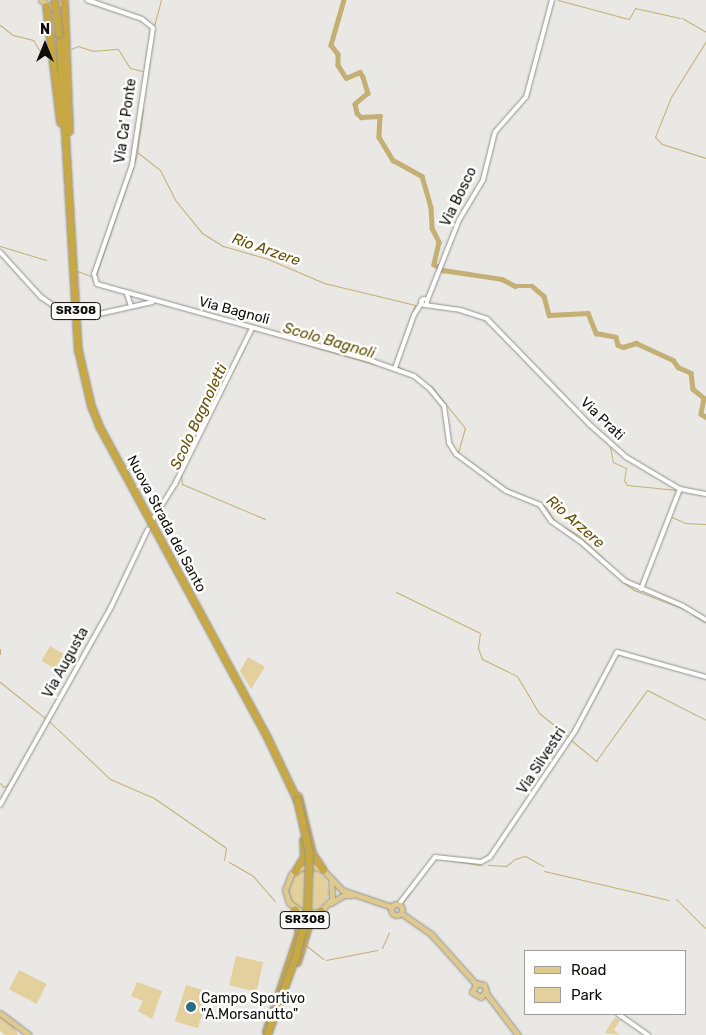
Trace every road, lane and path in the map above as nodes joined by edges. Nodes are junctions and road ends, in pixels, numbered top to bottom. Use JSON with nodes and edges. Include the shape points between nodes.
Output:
{"nodes":[{"id":1,"x":54,"y":0,"type":"edge"},
{"id":2,"x":88,"y":0,"type":"edge"},
{"id":3,"x":552,"y":0,"type":"edge"},
{"id":4,"x":65,"y":1,"type":"edge"},
{"id":5,"x":44,"y":3,"type":"edge"},
{"id":6,"x":67,"y":164,"type":"junction"},
{"id":7,"x":0,"y":252,"type":"edge"},
{"id":8,"x":97,"y":284,"type":"joint"},
{"id":9,"x":127,"y":294,"type":"junction"},
{"id":10,"x":154,"y":302,"type":"junction"},
{"id":11,"x":425,"y":303,"type":"junction"},
{"id":12,"x":131,"y":306,"type":"junction"},
{"id":13,"x":250,"y":327,"type":"junction"},
{"id":14,"x":395,"y":368,"type":"junction"},
{"id":15,"x":680,"y":489,"type":"junction"},
{"id":16,"x":706,"y":494,"type":"edge"},
{"id":17,"x":153,"y":519,"type":"dead end"},
{"id":18,"x":148,"y":529,"type":"dead end"},
{"id":19,"x":641,"y":589,"type":"junction"},
{"id":20,"x":706,"y":620,"type":"edge"},
{"id":21,"x":706,"y":677,"type":"edge"},
{"id":22,"x":256,"y":717,"type":"junction"},
{"id":23,"x":0,"y":806,"type":"edge"},
{"id":24,"x":323,"y":870,"type":"junction"},
{"id":25,"x":295,"y":871,"type":"junction"},
{"id":26,"x":330,"y":878,"type":"junction"},
{"id":27,"x":356,"y":895,"type":"junction"},
{"id":28,"x":399,"y":904,"type":"junction"},
{"id":29,"x":328,"y":905,"type":"junction"},
{"id":30,"x":392,"y":907,"type":"junction"},
{"id":31,"x":295,"y":910,"type":"junction"},
{"id":32,"x":321,"y":912,"type":"junction"},
{"id":33,"x":401,"y":913,"type":"junction"},
{"id":34,"x":289,"y":972,"type":"junction"},
{"id":35,"x":475,"y":985,"type":"junction"},
{"id":36,"x":483,"y":995,"type":"junction"},
{"id":37,"x":0,"y":1013,"type":"edge"},
{"id":38,"x":619,"y":1015,"type":"edge"},
{"id":39,"x":29,"y":1035,"type":"edge"},
{"id":40,"x":267,"y":1035,"type":"edge"},
{"id":41,"x":518,"y":1035,"type":"edge"},
{"id":42,"x":648,"y":1035,"type":"edge"}],
"edges":[{"from":1,"to":6,"type":"highway","name":"Nuova Strada del Santo","number":"SR308","bridge":true},
{"from":2,"to":8,"type":"street","name":"Via Ca' Ponte","via":[[142,19],[153,28],[132,165],[94,274]]},
{"from":3,"to":11,"type":"street","name":"Via Bosco","via":[[526,97],[495,132],[482,180],[463,211]]},
{"from":4,"to":5,"type":"main road","via":[[58,7]]},
{"from":4,"to":6,"type":"highway","via":[[69,82]]},
{"from":5,"to":6,"type":"highway"},
{"from":6,"to":22,"type":"highway","name":"Nuova Strada del Santo","number":"SR308","via":[[78,350],[91,406]]},
{"from":7,"to":12,"type":"street","name":"Via Bagnoli","bridge":true,"via":[[41,297],[59,310],[90,316]]},
{"from":8,"to":9,"type":"street","name":"Via Bagnoli"},
{"from":9,"to":10,"type":"street","name":"Via Bagnoli"},
{"from":9,"to":12,"type":"street"},
{"from":10,"to":12,"type":"street","name":"Via Bagnoli"},
{"from":10,"to":13,"type":"street","name":"Via Bagnoli"},
{"from":11,"to":14,"type":"street","name":"Via Bosco","via":[[414,314]]},
{"from":11,"to":15,"type":"street","name":"Via Prati","via":[[487,319],[618,450],[643,469]]},
{"from":13,"to":14,"type":"street","name":"Via Bagnoli"},
{"from":13,"to":17,"type":"street","via":[[175,484]]},
{"from":14,"to":19,"type":"street","name":"Via Bagnoli","via":[[420,380],[439,399],[446,412],[449,443],[456,454],[503,489],[540,505],[556,525],[580,541],[625,582]]},
{"from":15,"to":16,"type":"street","name":"Via Prati"},
{"from":15,"to":19,"type":"street"},
{"from":18,"to":23,"type":"street","name":"Via Augusta","via":[[111,607]]},
{"from":19,"to":20,"type":"street","name":"Via Bagnoli","via":[[683,606]]},
{"from":21,"to":28,"type":"street","name":"Via Silvestri","via":[[619,651],[570,739],[490,857],[481,862],[435,857]]},
{"from":22,"to":24,"type":"highway","via":[[289,773],[303,807],[312,853]]},
{"from":22,"to":25,"type":"highway","via":[[297,812],[304,852]]},
{"from":22,"to":40,"type":"highway","name":"Nuova Strada del Santo","number":"SR308","bridge":true,"via":[[297,800],[309,854],[307,911],[296,955]]},
{"from":24,"to":25,"type":"main road","via":[[306,866]]},
{"from":24,"to":26,"type":"main road"},
{"from":25,"to":31,"type":"main road","via":[[285,890]]},
{"from":26,"to":27,"type":"main road","via":[[342,890]]},
{"from":26,"to":29,"type":"main road","via":[[334,892]]},
{"from":27,"to":29,"type":"main road","via":[[344,895]]},
{"from":27,"to":30,"type":"main road"},
{"from":28,"to":30,"type":"main road"},
{"from":28,"to":33,"type":"main road"},
{"from":29,"to":32,"type":"main road"},
{"from":30,"to":33,"type":"main road","via":[[394,915]]},
{"from":31,"to":32,"type":"main road","via":[[305,914]]},
{"from":31,"to":34,"type":"highway","via":[[299,929]]},
{"from":32,"to":34,"type":"highway","via":[[310,923]]},
{"from":33,"to":35,"type":"main road","via":[[431,934]]},
{"from":34,"to":40,"type":"highway","bridge":true},
{"from":35,"to":36,"type":"main road","via":[[484,985]]},
{"from":35,"to":36,"type":"main road","via":[[473,994]]},
{"from":36,"to":41,"type":"main road"},
{"from":37,"to":39,"type":"main road"},
{"from":38,"to":42,"type":"street"}]}
